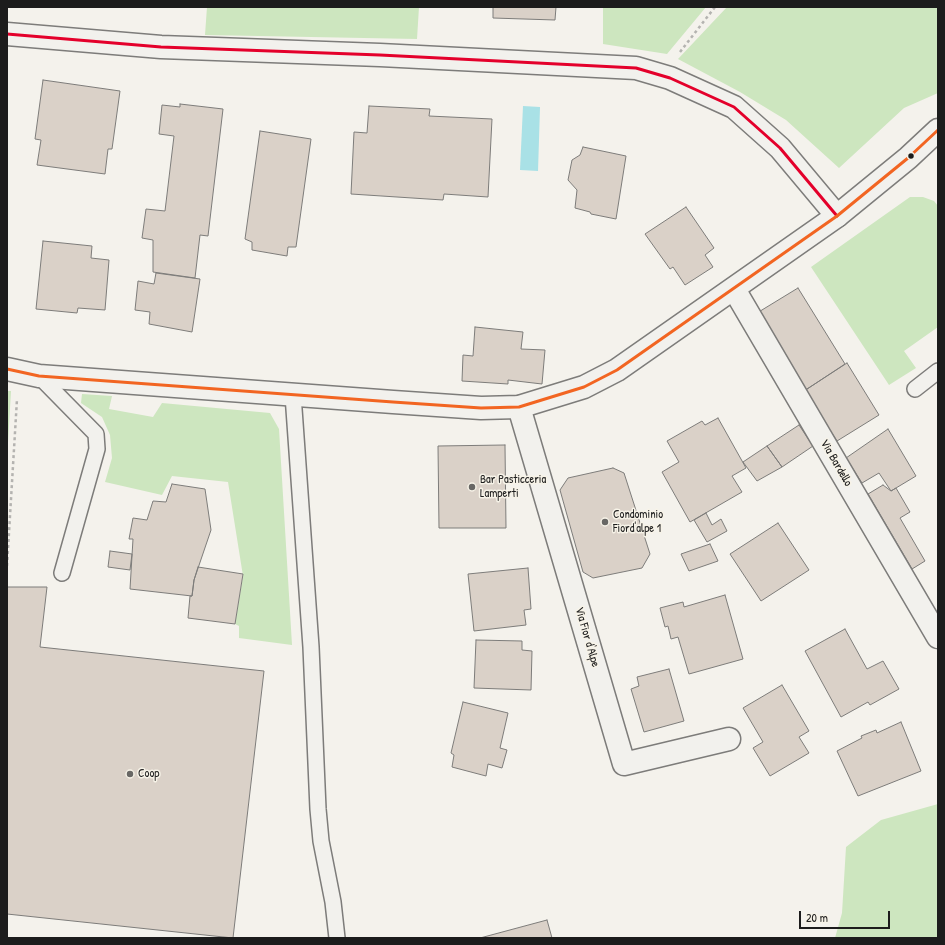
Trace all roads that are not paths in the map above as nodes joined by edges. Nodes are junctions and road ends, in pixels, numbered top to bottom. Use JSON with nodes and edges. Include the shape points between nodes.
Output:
{"nodes":[{"id":1,"x":7,"y":34,"type":"edge"},
{"id":2,"x":938,"y":130,"type":"edge"},
{"id":3,"x":837,"y":216,"type":"junction"},
{"id":4,"x":734,"y":289,"type":"junction"},
{"id":5,"x":9,"y":370,"type":"edge"},
{"id":6,"x":938,"y":371,"type":"edge"},
{"id":7,"x":39,"y":376,"type":"junction"},
{"id":8,"x":915,"y":389,"type":"dead end"},
{"id":9,"x":294,"y":395,"type":"junction"},
{"id":10,"x":520,"y":407,"type":"junction"},
{"id":11,"x":62,"y":573,"type":"dead end"},
{"id":12,"x":938,"y":637,"type":"edge"},
{"id":13,"x":729,"y":738,"type":"dead end"},
{"id":14,"x":337,"y":938,"type":"edge"}],
"edges":[{"from":1,"to":3,"type":"street","via":[[161,48],[380,55],[636,68],[670,78],[734,107],[780,148]]},
{"from":2,"to":3,"type":"street"},
{"from":3,"to":4,"type":"street"},
{"from":4,"to":10,"type":"street","via":[[617,370],[584,387]]},
{"from":4,"to":12,"type":"street","name":"Via Bardello"},
{"from":5,"to":7,"type":"street"},
{"from":6,"to":8,"type":"lane"},
{"from":7,"to":9,"type":"street"},
{"from":7,"to":11,"type":"lane","via":[[96,434],[97,449]]},
{"from":9,"to":10,"type":"street","via":[[481,408]]},
{"from":9,"to":14,"type":"lane","via":[[311,646],[318,809]]},
{"from":10,"to":13,"type":"street","name":"Via Fior d'Alpe","via":[[624,764]]}]}
